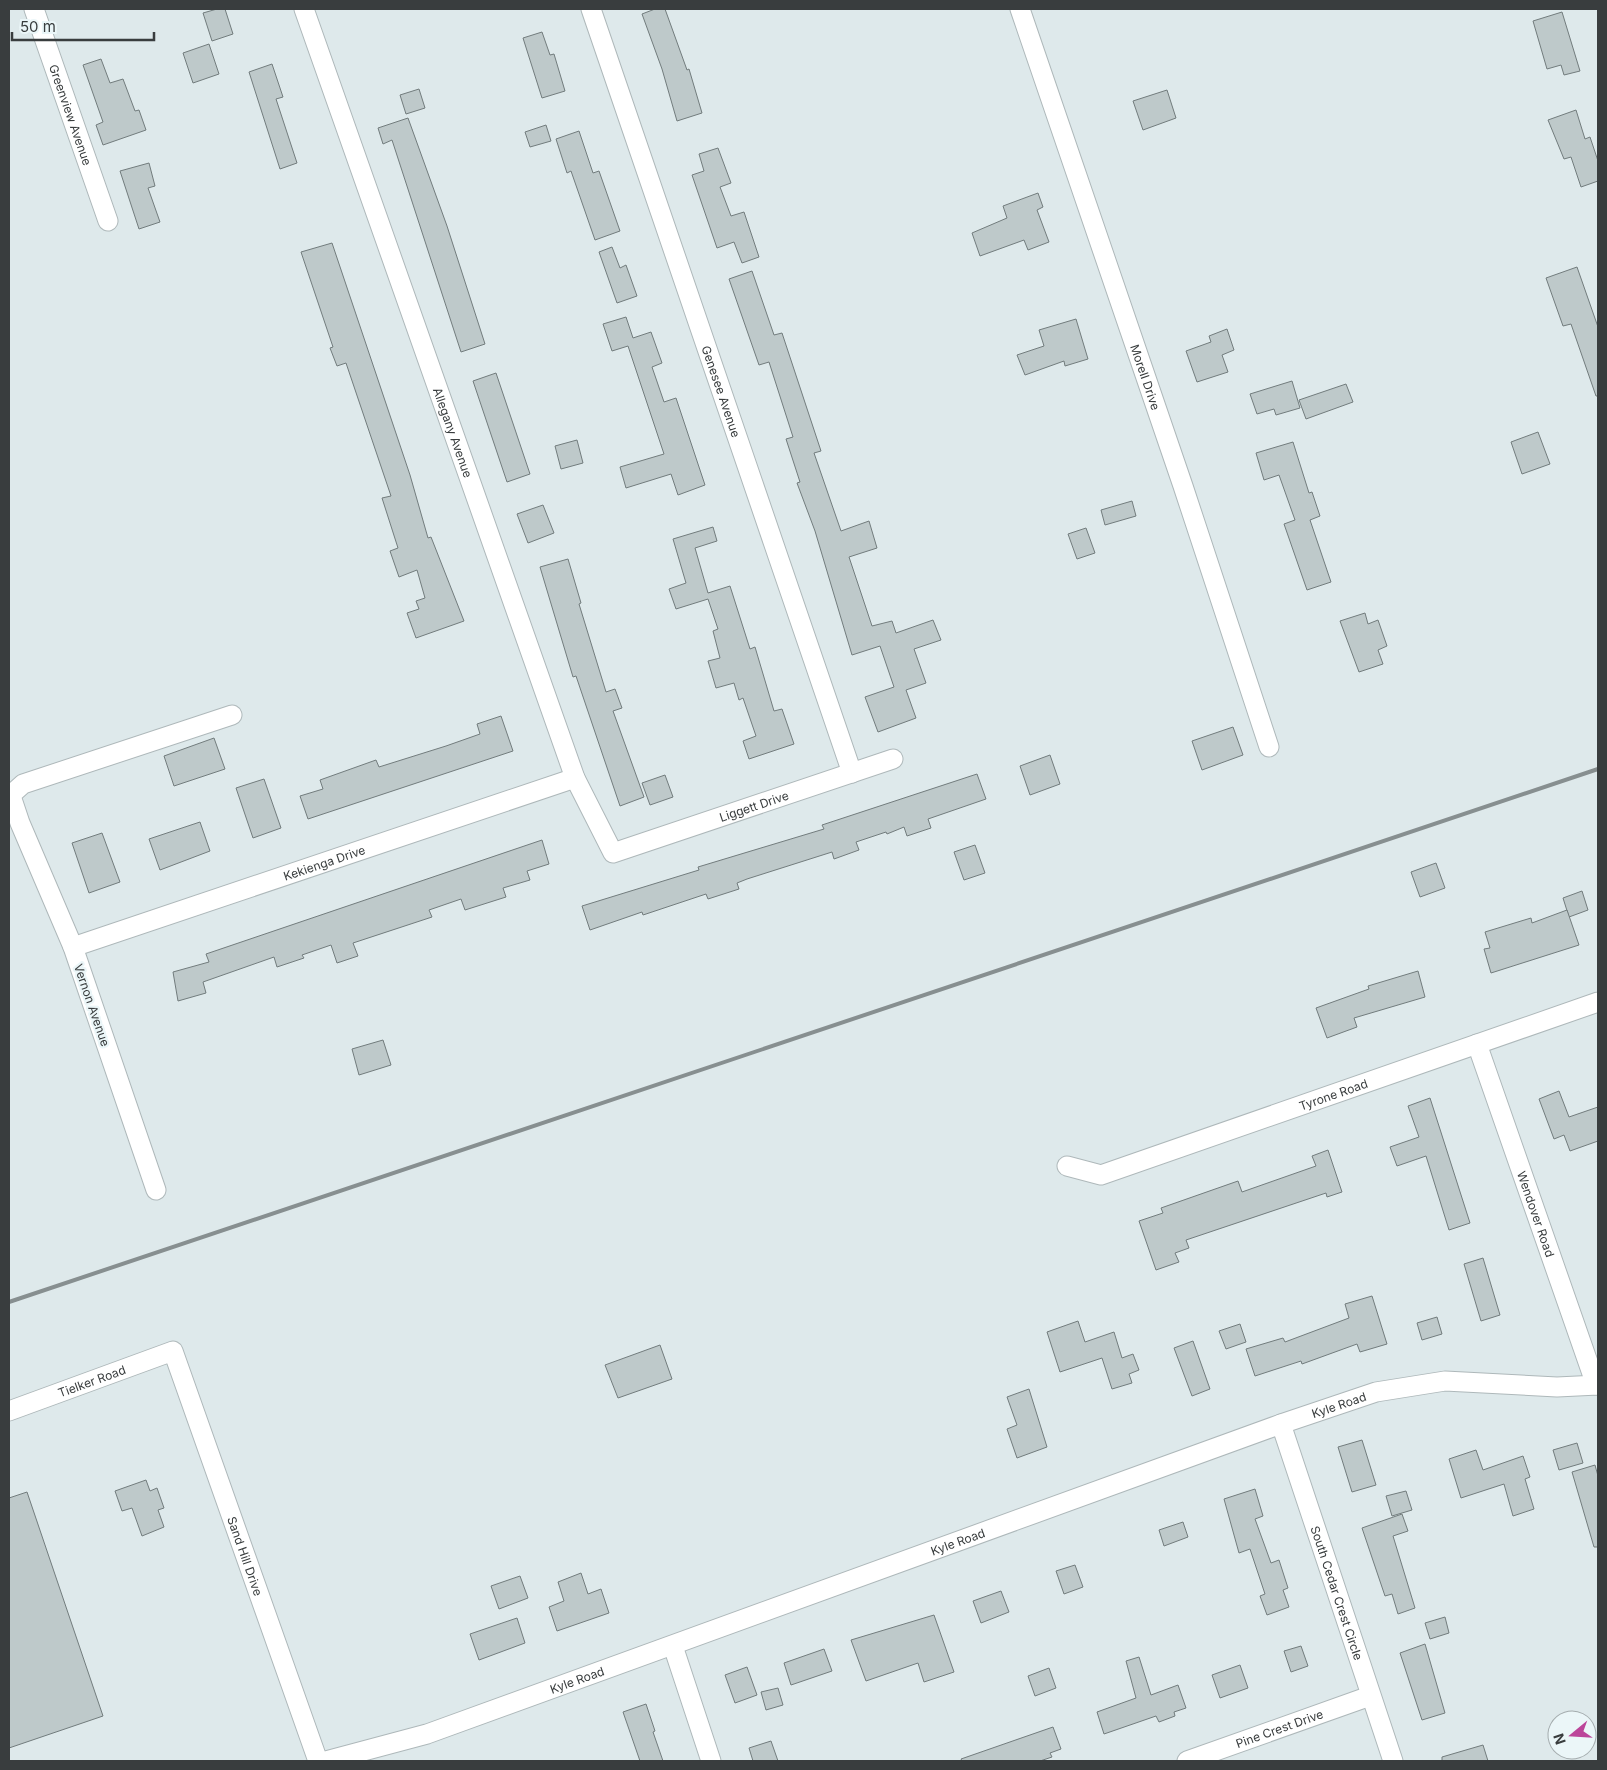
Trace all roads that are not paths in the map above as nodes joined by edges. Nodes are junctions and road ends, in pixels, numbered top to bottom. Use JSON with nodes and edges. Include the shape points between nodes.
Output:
{"nodes":[{"id":1,"x":34,"y":9,"type":"edge"},
{"id":2,"x":304,"y":9,"type":"edge"},
{"id":3,"x":591,"y":9,"type":"edge"},
{"id":4,"x":1020,"y":9,"type":"edge"},
{"id":5,"x":108,"y":221,"type":"dead end"},
{"id":6,"x":232,"y":715,"type":"dead end"},
{"id":7,"x":1269,"y":747,"type":"dead end"},
{"id":8,"x":893,"y":759,"type":"dead end"},
{"id":9,"x":852,"y":773,"type":"junction"},
{"id":10,"x":575,"y":778,"type":"junction"},
{"id":11,"x":14,"y":825,"type":"edge"},
{"id":12,"x":613,"y":852,"type":"joint"},
{"id":13,"x":72,"y":947,"type":"junction"},
{"id":14,"x":1598,"y":1002,"type":"edge"},
{"id":15,"x":1477,"y":1044,"type":"junction"},
{"id":16,"x":1067,"y":1166,"type":"dead end"},
{"id":17,"x":156,"y":1190,"type":"dead end"},
{"id":18,"x":173,"y":1351,"type":"joint"},
{"id":19,"x":1597,"y":1385,"type":"edge"},
{"id":20,"x":9,"y":1411,"type":"edge"},
{"id":21,"x":1281,"y":1424,"type":"junction"},
{"id":22,"x":673,"y":1646,"type":"junction"},
{"id":23,"x":1370,"y":1696,"type":"junction"},
{"id":24,"x":318,"y":1761,"type":"edge"},
{"id":25,"x":326,"y":1761,"type":"edge"},
{"id":26,"x":711,"y":1761,"type":"edge"},
{"id":27,"x":1187,"y":1761,"type":"edge"},
{"id":28,"x":1393,"y":1761,"type":"edge"}],
"edges":[{"from":1,"to":5,"type":"street","name":"Greenview Avenue"},
{"from":2,"to":10,"type":"street","name":"Allegany Avenue"},
{"from":3,"to":9,"type":"street","name":"Genesee Avenue"},
{"from":4,"to":7,"type":"street","name":"Morell Drive"},
{"from":6,"to":11,"type":"street","name":"Vernon Avenue","via":[[22,784],[13,793]]},
{"from":8,"to":9,"type":"street","name":"Liggett Drive"},
{"from":9,"to":12,"type":"street","name":"Liggett Drive"},
{"from":10,"to":12,"type":"street","name":"Allegany Avenue"},
{"from":10,"to":13,"type":"street","name":"Kekienga Drive"},
{"from":11,"to":13,"type":"street","name":"Vernon Avenue"},
{"from":13,"to":17,"type":"street","name":"Vernon Avenue"},
{"from":14,"to":15,"type":"street","name":"Tyrone Road"},
{"from":15,"to":16,"type":"street","name":"Tyrone Road","via":[[1102,1175]]},
{"from":15,"to":19,"type":"street","name":"Wendover Road"},
{"from":18,"to":20,"type":"street","name":"Tielker Road"},
{"from":18,"to":24,"type":"street","name":"Sand Hill Drive"},
{"from":19,"to":21,"type":"street","name":"Kyle Road","via":[[1557,1387],[1445,1381],[1376,1392]]},
{"from":21,"to":22,"type":"street","name":"Kyle Road"},
{"from":21,"to":23,"type":"street","name":"South Cedar Crest Circle"},
{"from":22,"to":25,"type":"street","name":"Kyle Road","via":[[427,1734]]},
{"from":22,"to":26,"type":"street"},
{"from":23,"to":27,"type":"street","name":"Pine Crest Drive"},
{"from":23,"to":28,"type":"street","name":"South Cedar Crest Circle"}]}
